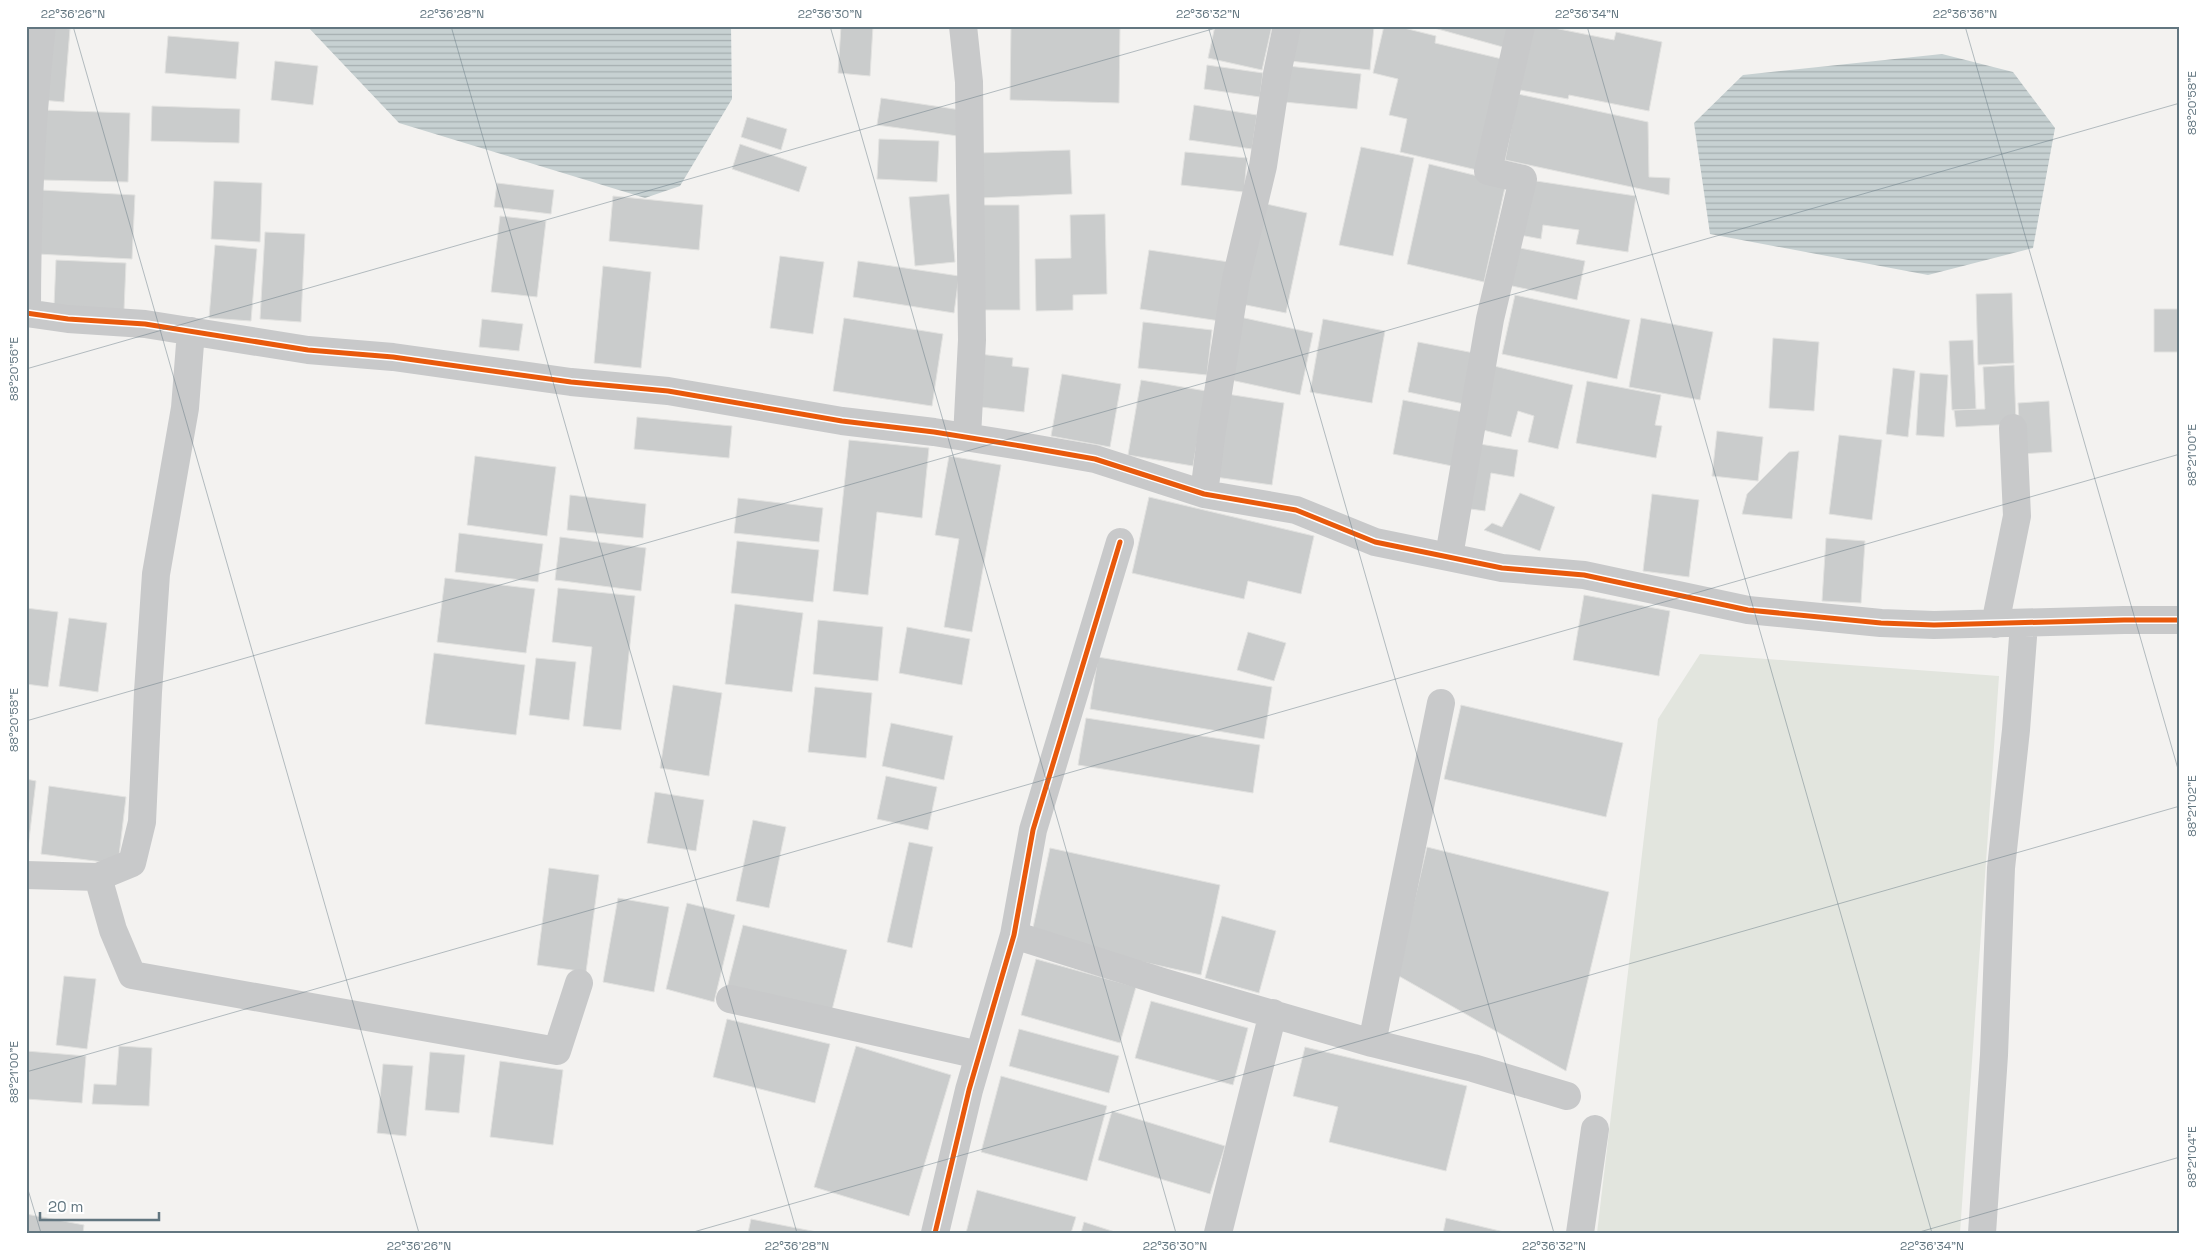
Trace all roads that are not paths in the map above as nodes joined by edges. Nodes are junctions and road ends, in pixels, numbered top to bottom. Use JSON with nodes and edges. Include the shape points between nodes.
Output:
{"nodes":[{"id":1,"x":42,"y":26,"type":"edge"},
{"id":2,"x":963,"y":26,"type":"edge"},
{"id":3,"x":1287,"y":26,"type":"edge"},
{"id":4,"x":1521,"y":26,"type":"edge"},
{"id":5,"x":27,"y":313,"type":"edge"},
{"id":6,"x":191,"y":331,"type":"junction"},
{"id":7,"x":2013,"y":428,"type":"dead end"},
{"id":8,"x":967,"y":437,"type":"junction"},
{"id":9,"x":1204,"y":494,"type":"junction"},
{"id":10,"x":1120,"y":542,"type":"dead end"},
{"id":11,"x":1449,"y":556,"type":"junction"},
{"id":12,"x":2180,"y":620,"type":"edge"},
{"id":13,"x":1995,"y":624,"type":"junction"},
{"id":14,"x":2024,"y":624,"type":"junction"},
{"id":15,"x":1441,"y":703,"type":"dead end"},
{"id":16,"x":26,"y":875,"type":"edge"},
{"id":17,"x":98,"y":877,"type":"junction"},
{"id":18,"x":1014,"y":935,"type":"junction"},
{"id":19,"x":579,"y":983,"type":"dead end"},
{"id":20,"x":730,"y":999,"type":"dead end"},
{"id":21,"x":1272,"y":1013,"type":"junction"},
{"id":22,"x":1372,"y":1042,"type":"junction"},
{"id":23,"x":979,"y":1056,"type":"junction"},
{"id":24,"x":1567,"y":1096,"type":"dead end"},
{"id":25,"x":1595,"y":1128,"type":"dead end"},
{"id":26,"x":935,"y":1233,"type":"edge"},
{"id":27,"x":1218,"y":1233,"type":"edge"},
{"id":28,"x":1580,"y":1233,"type":"edge"},
{"id":29,"x":1982,"y":1233,"type":"edge"}],
"edges":[{"from":1,"to":5,"type":"street","via":[[33,107]]},
{"from":2,"to":8,"type":"street","via":[[969,82],[972,340]]},
{"from":3,"to":9,"type":"street","via":[[1263,166],[1236,279]]},
{"from":4,"to":11,"type":"street","via":[[1488,172],[1523,179],[1490,319]]},
{"from":5,"to":6,"type":"street"},
{"from":6,"to":8,"type":"street","via":[[308,350],[393,357],[571,382],[668,391],[842,421]]},
{"from":6,"to":17,"type":"street","via":[[185,408],[156,574],[142,822],[132,863]]},
{"from":7,"to":13,"type":"street","via":[[2017,516]]},
{"from":8,"to":9,"type":"street","via":[[1095,460]]},
{"from":9,"to":11,"type":"street","via":[[1296,510],[1375,542]]},
{"from":10,"to":18,"type":"street","via":[[1033,830]]},
{"from":11,"to":13,"type":"street","via":[[1502,568],[1584,575],[1748,610],[1881,623]]},
{"from":12,"to":14,"type":"street"},
{"from":13,"to":14,"type":"street"},
{"from":14,"to":29,"type":"street","via":[[2001,868],[1994,1055]]},
{"from":15,"to":22,"type":"street"},
{"from":16,"to":17,"type":"street"},
{"from":17,"to":19,"type":"street","via":[[113,930],[132,975],[557,1051]]},
{"from":18,"to":21,"type":"street"},
{"from":18,"to":23,"type":"street"},
{"from":20,"to":23,"type":"street"},
{"from":21,"to":22,"type":"street"},
{"from":21,"to":27,"type":"street"},
{"from":22,"to":24,"type":"street"},
{"from":23,"to":26,"type":"street"},
{"from":25,"to":28,"type":"street"}]}
